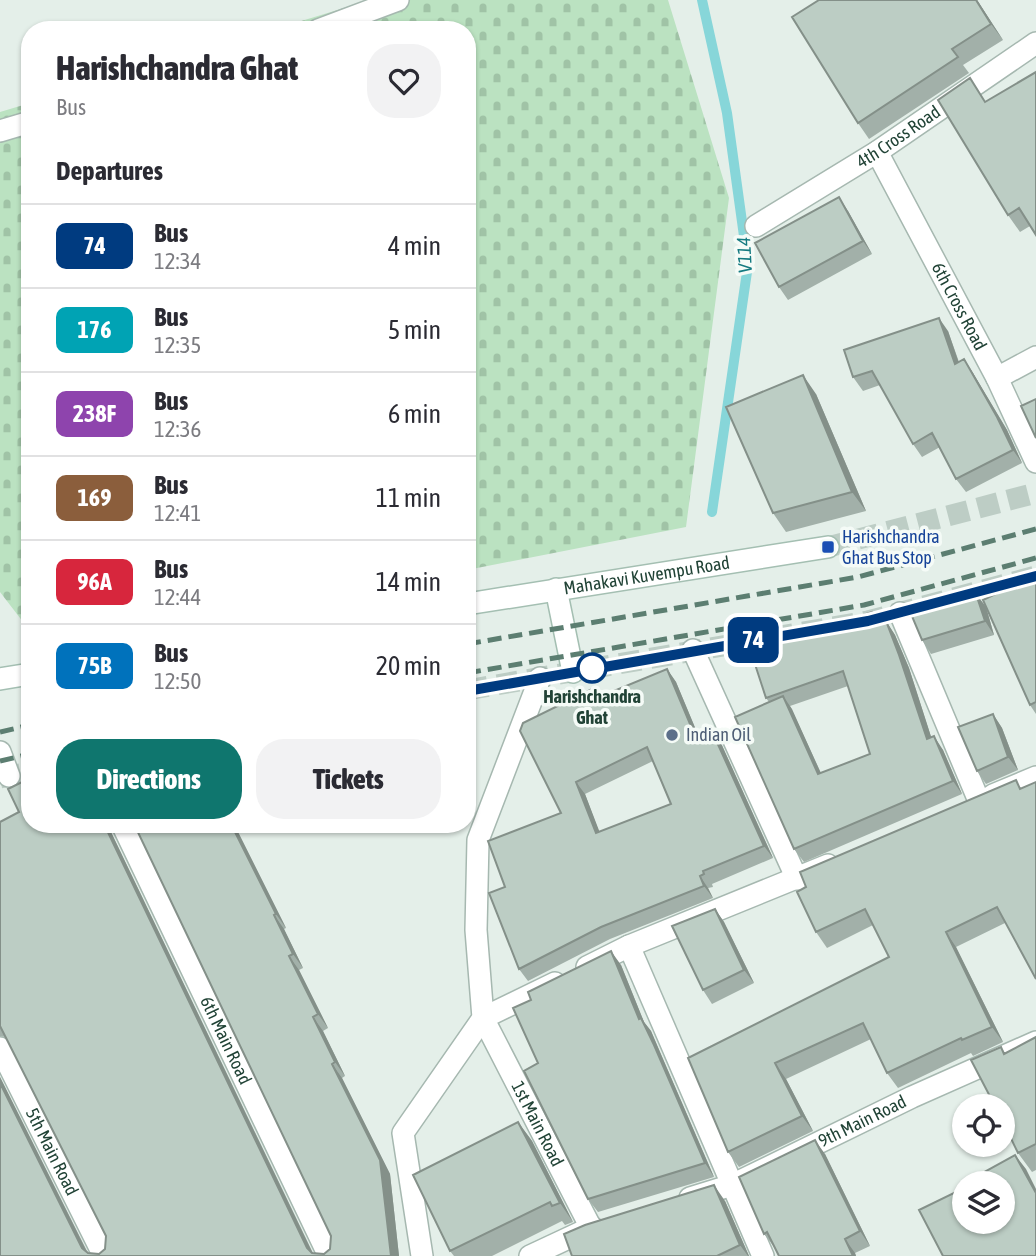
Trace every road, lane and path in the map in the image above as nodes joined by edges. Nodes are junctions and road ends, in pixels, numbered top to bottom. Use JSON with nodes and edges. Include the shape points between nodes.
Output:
{"nodes":[{"id":1,"x":398,"y":0,"type":"edge"},
{"id":2,"x":342,"y":21,"type":"edge"},
{"id":3,"x":1036,"y":43,"type":"edge"},
{"id":4,"x":21,"y":125,"type":"edge"},
{"id":5,"x":0,"y":131,"type":"edge"},
{"id":6,"x":877,"y":152,"type":"junction"},
{"id":7,"x":756,"y":226,"type":"dead end"},
{"id":8,"x":1036,"y":357,"type":"edge"},
{"id":9,"x":997,"y":378,"type":"junction"},
{"id":10,"x":1036,"y":462,"type":"edge"},
{"id":11,"x":828,"y":547,"type":"tunnel mouth"},
{"id":12,"x":556,"y":589,"type":"junction"},
{"id":13,"x":476,"y":602,"type":"edge"},
{"id":14,"x":900,"y":613,"type":"dead end"},
{"id":15,"x":693,"y":650,"type":"dead end"},
{"id":16,"x":573,"y":672,"type":"dead end"},
{"id":17,"x":21,"y":676,"type":"edge"},
{"id":18,"x":540,"y":677,"type":"dead end"},
{"id":19,"x":0,"y":679,"type":"edge"},
{"id":20,"x":0,"y":752,"type":"edge"},
{"id":21,"x":9,"y":776,"type":"dead end"},
{"id":22,"x":1036,"y":777,"type":"edge"},
{"id":23,"x":979,"y":801,"type":"junction"},
{"id":24,"x":955,"y":811,"type":"edge"},
{"id":25,"x":126,"y":833,"type":"edge"},
{"id":26,"x":846,"y":858,"type":"edge"},
{"id":27,"x":797,"y":878,"type":"junction"},
{"id":28,"x":629,"y":946,"type":"junction"},
{"id":29,"x":483,"y":1018,"type":"junction"},
{"id":30,"x":1036,"y":1042,"type":"edge"},
{"id":31,"x":0,"y":1048,"type":"edge"},
{"id":32,"x":732,"y":1185,"type":"junction"},
{"id":33,"x":668,"y":1205,"type":"edge"},
{"id":34,"x":617,"y":1220,"type":"edge"},
{"id":35,"x":591,"y":1228,"type":"junction"},
{"id":36,"x":104,"y":1256,"type":"edge"},
{"id":37,"x":329,"y":1256,"type":"edge"},
{"id":38,"x":422,"y":1256,"type":"edge"},
{"id":39,"x":530,"y":1256,"type":"edge"},
{"id":40,"x":763,"y":1256,"type":"edge"}],
"edges":[{"from":1,"to":2,"type":"street"},
{"from":3,"to":6,"type":"street","name":"4th Cross Road"},
{"from":4,"to":5,"type":"street"},
{"from":6,"to":7,"type":"street","name":"4th Cross Road"},
{"from":6,"to":9,"type":"street","name":"6th Cross Road"},
{"from":8,"to":9,"type":"street"},
{"from":9,"to":10,"type":"street","name":"6th Cross Road"},
{"from":11,"to":12,"type":"street","name":"Mahakavi Kuvempu Road"},
{"from":12,"to":13,"type":"street","name":"Mahakavi Kuvempu Road"},
{"from":12,"to":16,"type":"street"},
{"from":14,"to":23,"type":"street"},
{"from":15,"to":27,"type":"street"},
{"from":17,"to":19,"type":"street"},
{"from":18,"to":29,"type":"street","via":[[478,840],[475,930]]},
{"from":20,"to":21,"type":"street"},
{"from":22,"to":23,"type":"street"},
{"from":23,"to":24,"type":"street"},
{"from":25,"to":37,"type":"street","name":"6th Main Road"},
{"from":26,"to":27,"type":"street"},
{"from":27,"to":28,"type":"street"},
{"from":28,"to":29,"type":"street"},
{"from":28,"to":32,"type":"street"},
{"from":29,"to":35,"type":"street","name":"1st Main Road"},
{"from":29,"to":38,"type":"street","via":[[403,1133]]},
{"from":30,"to":32,"type":"street","name":"9th Main Road"},
{"from":31,"to":36,"type":"street","name":"5th Main Road"},
{"from":32,"to":33,"type":"street","name":"9th Main Road"},
{"from":32,"to":40,"type":"street"},
{"from":34,"to":35,"type":"street"},
{"from":35,"to":39,"type":"street"}]}
